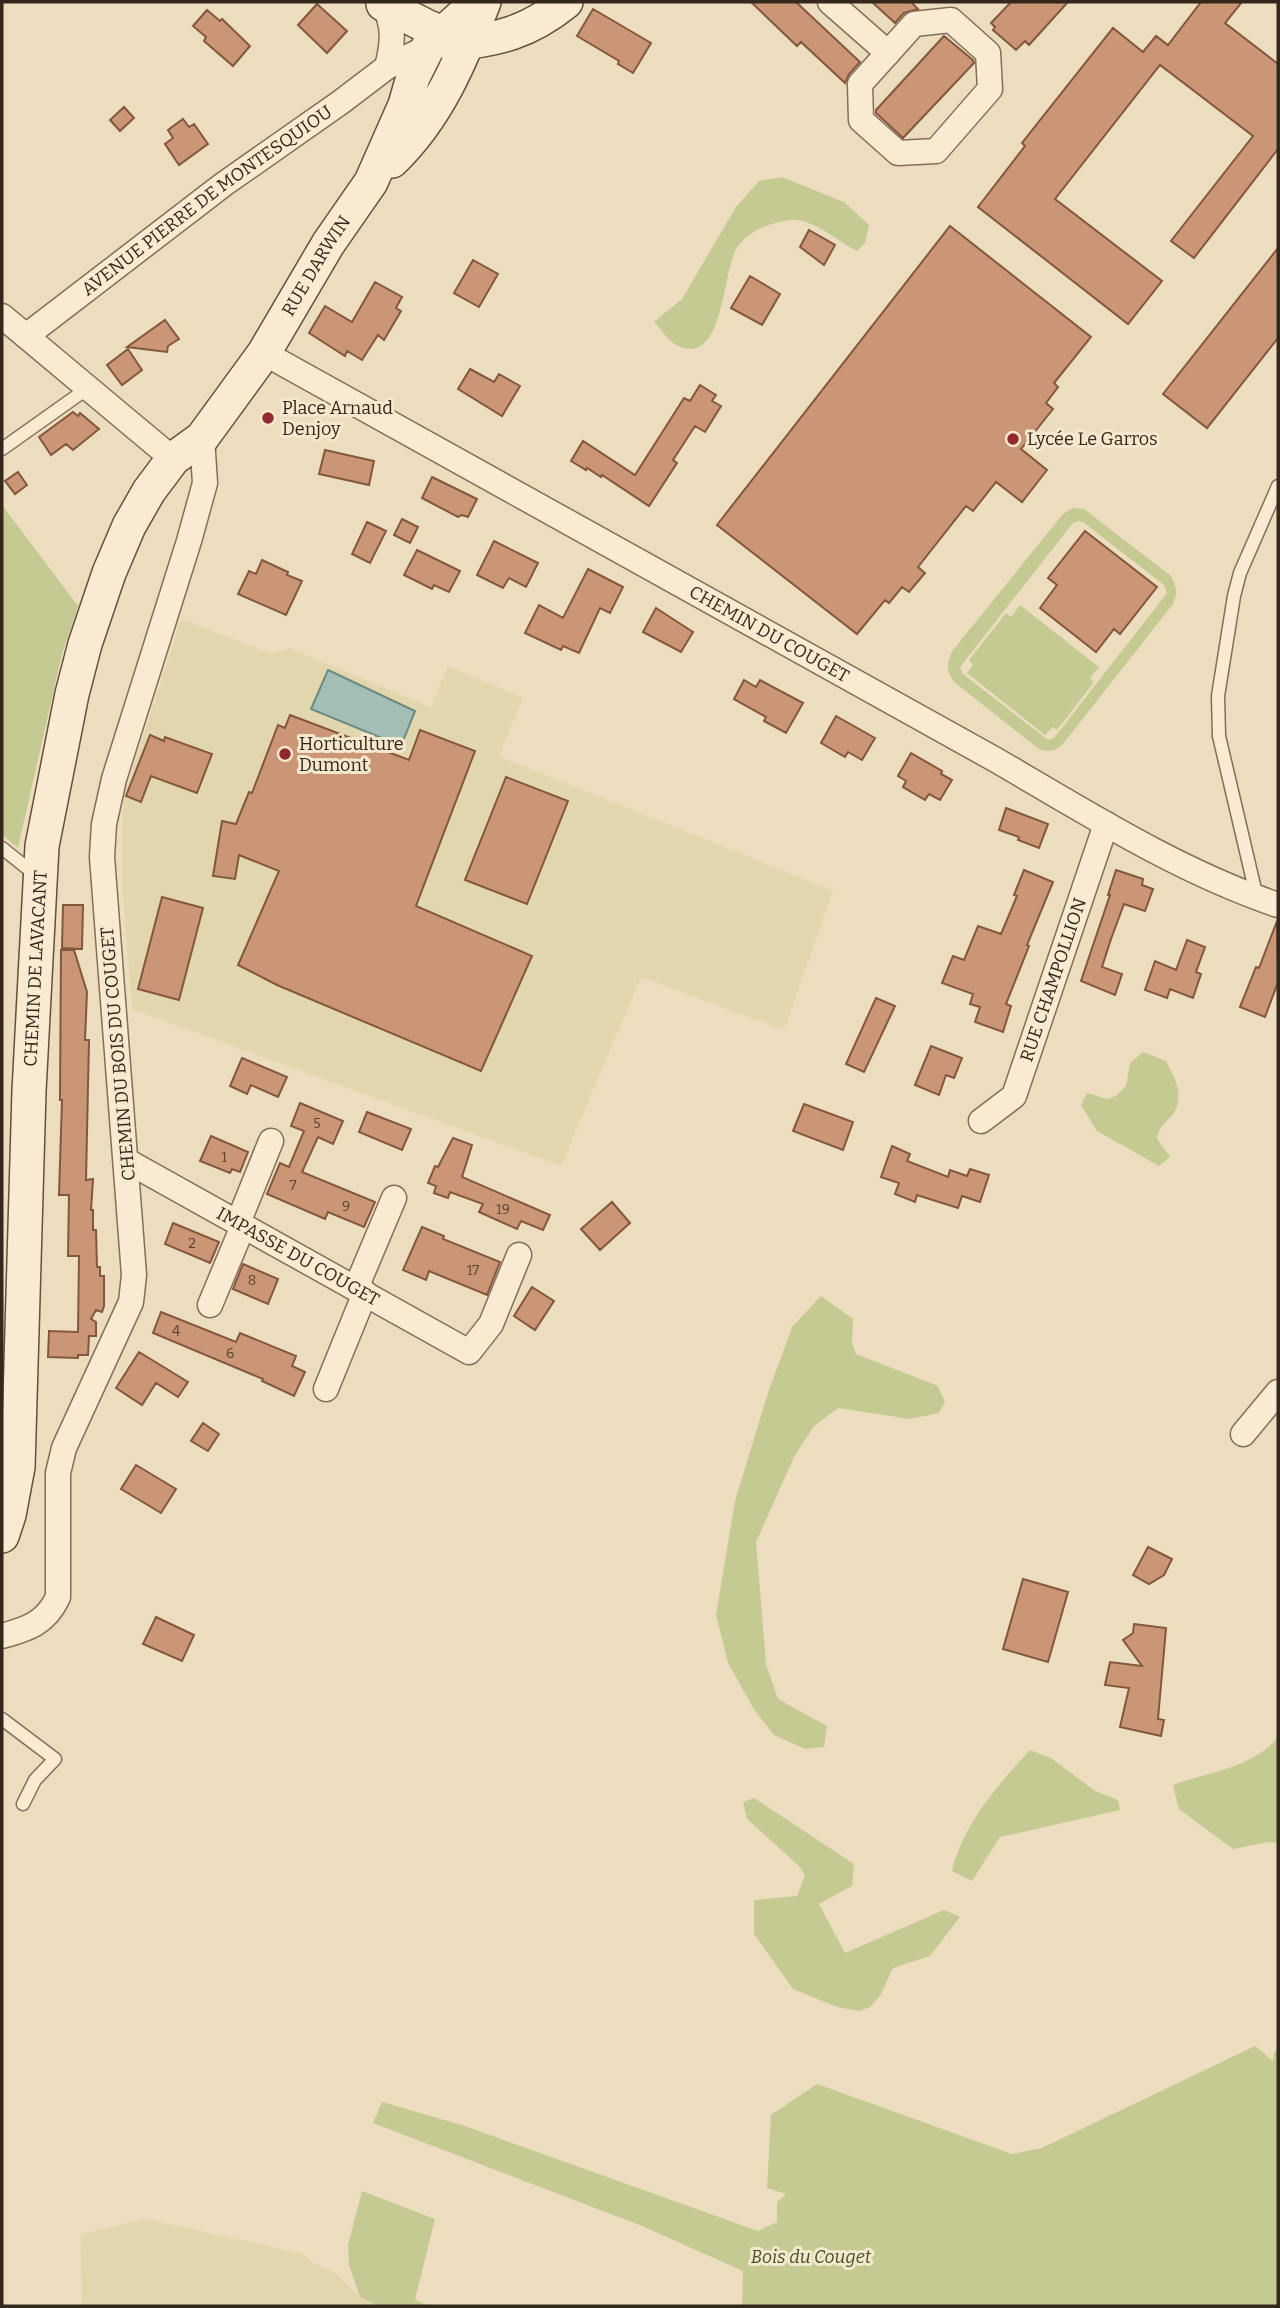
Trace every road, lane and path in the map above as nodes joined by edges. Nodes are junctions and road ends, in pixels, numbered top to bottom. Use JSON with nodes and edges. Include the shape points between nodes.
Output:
{"nodes":[{"id":1,"x":477,"y":2,"type":"edge"},
{"id":2,"x":484,"y":2,"type":"edge"},
{"id":3,"x":566,"y":2,"type":"edge"},
{"id":4,"x":830,"y":2,"type":"edge"},
{"id":5,"x":390,"y":3,"type":"edge"},
{"id":6,"x":446,"y":31,"type":"edge"},
{"id":7,"x":888,"y":53,"type":"junction"},
{"id":8,"x":387,"y":67,"type":"junction"},
{"id":9,"x":2,"y":316,"type":"edge"},
{"id":10,"x":26,"y":336,"type":"junction"},
{"id":11,"x":264,"y":353,"type":"junction"},
{"id":12,"x":88,"y":388,"type":"junction"},
{"id":13,"x":202,"y":438,"type":"junction"},
{"id":14,"x":2,"y":449,"type":"edge"},
{"id":15,"x":173,"y":459,"type":"junction"},
{"id":16,"x":1278,"y":486,"type":"edge"},
{"id":17,"x":1106,"y":824,"type":"junction"},
{"id":18,"x":2,"y":848,"type":"edge"},
{"id":19,"x":40,"y":879,"type":"junction"},
{"id":20,"x":1268,"y":901,"type":"edge"},
{"id":21,"x":981,"y":1121,"type":"dead end"},
{"id":22,"x":271,"y":1141,"type":"dead end"},
{"id":23,"x":127,"y":1161,"type":"junction"},
{"id":24,"x":394,"y":1198,"type":"dead end"},
{"id":25,"x":240,"y":1224,"type":"junction"},
{"id":26,"x":519,"y":1255,"type":"dead end"},
{"id":27,"x":360,"y":1291,"type":"junction"},
{"id":28,"x":210,"y":1305,"type":"dead end"},
{"id":29,"x":327,"y":1389,"type":"dead end"},
{"id":30,"x":1278,"y":1392,"type":"edge"},
{"id":31,"x":1243,"y":1434,"type":"dead end"},
{"id":32,"x":2,"y":1536,"type":"edge"},
{"id":33,"x":2,"y":1636,"type":"edge"},
{"id":34,"x":2,"y":1719,"type":"edge"},
{"id":35,"x":23,"y":1804,"type":"dead end"}],
"edges":[{"from":1,"to":6,"type":"street","name":"AVENUE PIERRE DE MONTESQUIOU"},
{"from":2,"to":6,"type":"street"},
{"from":3,"to":6,"type":"street","via":[[519,32]]},
{"from":4,"to":7,"type":"street"},
{"from":5,"to":6,"type":"street"},
{"from":5,"to":6,"type":"street","via":[[415,37]]},
{"from":5,"to":8,"type":"street","via":[[392,45]]},
{"from":6,"to":8,"type":"street","name":"AVENUE PIERRE DE MONTESQUIOU"},
{"from":6,"to":11,"type":"street","name":"RUE DARWIN","via":[[413,78],[371,182],[328,244]]},
{"from":7,"to":7,"type":"street","via":[[860,84],[861,120],[898,153],[936,151],[990,89],[988,53],[951,20],[914,24]]},
{"from":8,"to":10,"type":"street","name":"AVENUE PIERRE DE MONTESQUIOU","via":[[224,184]]},
{"from":9,"to":10,"type":"street"},
{"from":10,"to":12,"type":"street"},
{"from":11,"to":13,"type":"street"},
{"from":11,"to":17,"type":"street","name":"CHEMIN DU COUGET"},
{"from":12,"to":14,"type":"lane"},
{"from":12,"to":15,"type":"street"},
{"from":13,"to":15,"type":"street","name":"CHEMIN DE LAVACANT"},
{"from":13,"to":23,"type":"street","name":"CHEMIN DU BOIS DU COUGET","via":[[205,483],[104,824],[102,858]]},
{"from":15,"to":19,"type":"street","name":"CHEMIN DE LAVACANT","via":[[129,526],[85,644],[42,846]]},
{"from":16,"to":20,"type":"lane","via":[[1240,573],[1218,696],[1219,736]]},
{"from":17,"to":20,"type":"street","name":"CHEMIN DU COUGET","via":[[1200,874]]},
{"from":17,"to":21,"type":"street","name":"RUE CHAMPOLLION","via":[[1014,1096]]},
{"from":18,"to":19,"type":"lane"},
{"from":19,"to":32,"type":"street","name":"CHEMIN DE LAVACANT","via":[[18,1467]]},
{"from":22,"to":25,"type":"street"},
{"from":23,"to":25,"type":"street","name":"IMPASSE DU COUGET"},
{"from":23,"to":33,"type":"street","name":"CHEMIN DU BOIS DU COUGET","via":[[134,1275],[131,1302],[64,1448],[58,1473],[58,1597],[39,1623]]},
{"from":24,"to":27,"type":"street"},
{"from":25,"to":27,"type":"street","name":"IMPASSE DU COUGET"},
{"from":25,"to":28,"type":"street"},
{"from":26,"to":27,"type":"street","name":"IMPASSE DU COUGET","via":[[491,1324],[469,1352]]},
{"from":27,"to":29,"type":"street"},
{"from":30,"to":31,"type":"street"},
{"from":34,"to":35,"type":"lane","via":[[55,1759],[35,1780]]}]}
